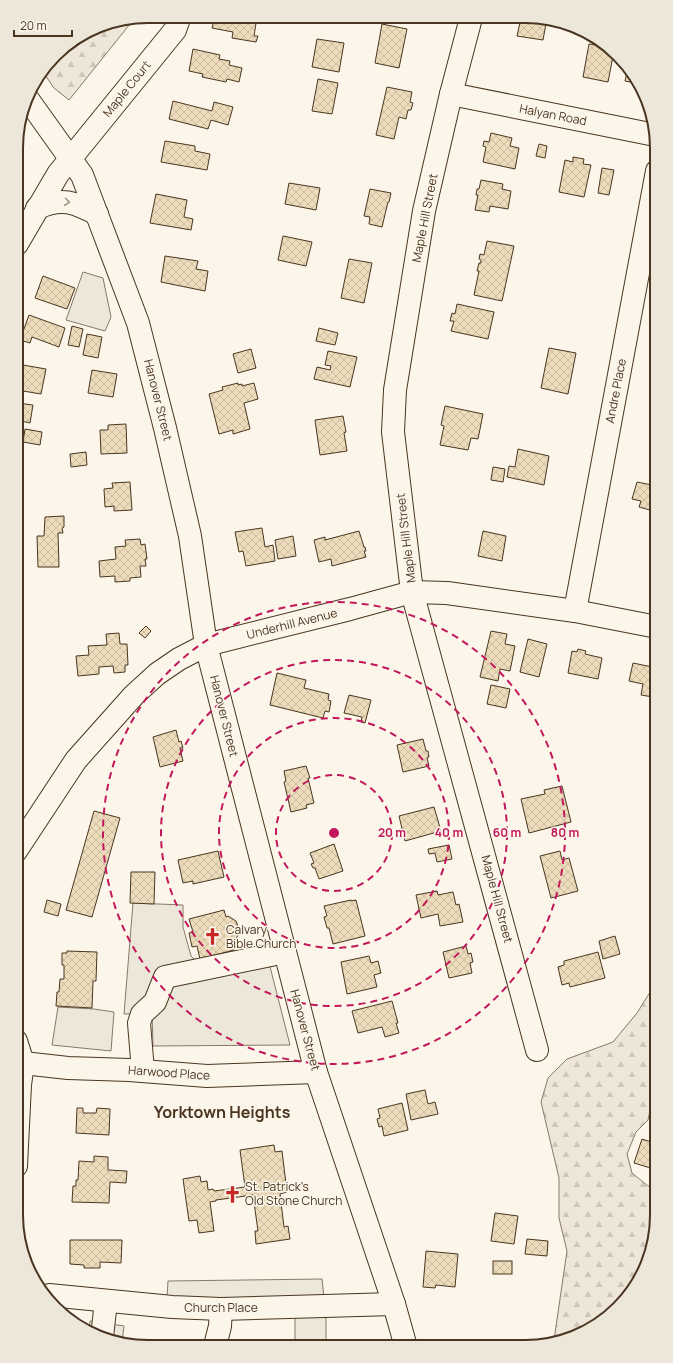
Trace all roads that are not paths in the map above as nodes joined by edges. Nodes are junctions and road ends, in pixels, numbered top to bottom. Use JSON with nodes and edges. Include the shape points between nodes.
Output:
{"nodes":[{"id":1,"x":178,"y":23,"type":"edge"},
{"id":2,"x":470,"y":23,"type":"edge"},
{"id":3,"x":451,"y":94,"type":"junction"},
{"id":4,"x":31,"y":104,"type":"edge"},
{"id":5,"x":649,"y":134,"type":"edge"},
{"id":6,"x":70,"y":159,"type":"junction"},
{"id":7,"x":37,"y":208,"type":"junction"},
{"id":8,"x":650,"y":209,"type":"edge"},
{"id":9,"x":97,"y":214,"type":"junction"},
{"id":10,"x":23,"y":233,"type":"edge"},
{"id":11,"x":412,"y":592,"type":"junction"},
{"id":12,"x":575,"y":611,"type":"junction"},
{"id":13,"x":650,"y":626,"type":"edge"},
{"id":14,"x":206,"y":645,"type":"junction"},
{"id":15,"x":23,"y":840,"type":"edge"},
{"id":16,"x":285,"y":952,"type":"junction"},
{"id":17,"x":537,"y":1050,"type":"dead end"},
{"id":18,"x":23,"y":1063,"type":"edge"},
{"id":19,"x":143,"y":1071,"type":"junction"},
{"id":20,"x":316,"y":1072,"type":"junction"},
{"id":21,"x":54,"y":1296,"type":"edge"},
{"id":22,"x":106,"y":1301,"type":"junction"},
{"id":23,"x":394,"y":1304,"type":"junction"},
{"id":24,"x":221,"y":1309,"type":"junction"},
{"id":25,"x":103,"y":1331,"type":"edge"},
{"id":26,"x":216,"y":1340,"type":"edge"},
{"id":27,"x":404,"y":1340,"type":"edge"}],
"edges":[{"from":1,"to":6,"type":"street","name":"Maple Court","via":[[175,30]]},
{"from":2,"to":3,"type":"street","name":"Maple Hill Street"},
{"from":3,"to":5,"type":"street","name":"Halyan Road"},
{"from":3,"to":11,"type":"street","name":"Maple Hill Street","via":[[424,211],[395,390],[393,432]]},
{"from":4,"to":6,"type":"street","name":"Hanover Street"},
{"from":6,"to":7,"type":"street","name":"Maple Court"},
{"from":6,"to":9,"type":"street","name":"Hanover Street","via":[[82,175]]},
{"from":7,"to":9,"type":"street","one_way":true,"via":[[59,201],[74,203]]},
{"from":7,"to":10,"type":"street","name":"Maple Court"},
{"from":8,"to":12,"type":"street","name":"Andre Place"},
{"from":9,"to":14,"type":"street","name":"Hanover Street","via":[[138,323],[165,428],[190,536]]},
{"from":11,"to":12,"type":"street","name":"Underhill Avenue","via":[[447,593]]},
{"from":11,"to":14,"type":"street","name":"Underhill Avenue"},
{"from":11,"to":17,"type":"street","name":"Maple Hill Street"},
{"from":12,"to":13,"type":"street","name":"Underhill Avenue"},
{"from":14,"to":15,"type":"street","name":"Underhill Avenue","via":[[157,674],[134,695],[76,760]]},
{"from":14,"to":16,"type":"street","name":"Hanover Street"},
{"from":16,"to":19,"type":"street","via":[[165,977],[155,1002],[140,1019]]},
{"from":16,"to":20,"type":"street","name":"Hanover Street"},
{"from":18,"to":19,"type":"street","name":"Harwood Place"},
{"from":19,"to":20,"type":"street","name":"Harwood Place","via":[[207,1076]]},
{"from":20,"to":23,"type":"street","name":"Hanover Street"},
{"from":21,"to":22,"type":"street","name":"Church Place"},
{"from":22,"to":24,"type":"street","name":"Church Place"},
{"from":22,"to":25,"type":"street"},
{"from":23,"to":24,"type":"street","name":"Church Place"},
{"from":23,"to":27,"type":"street","name":"Hanover Street"},
{"from":24,"to":26,"type":"street"}]}
